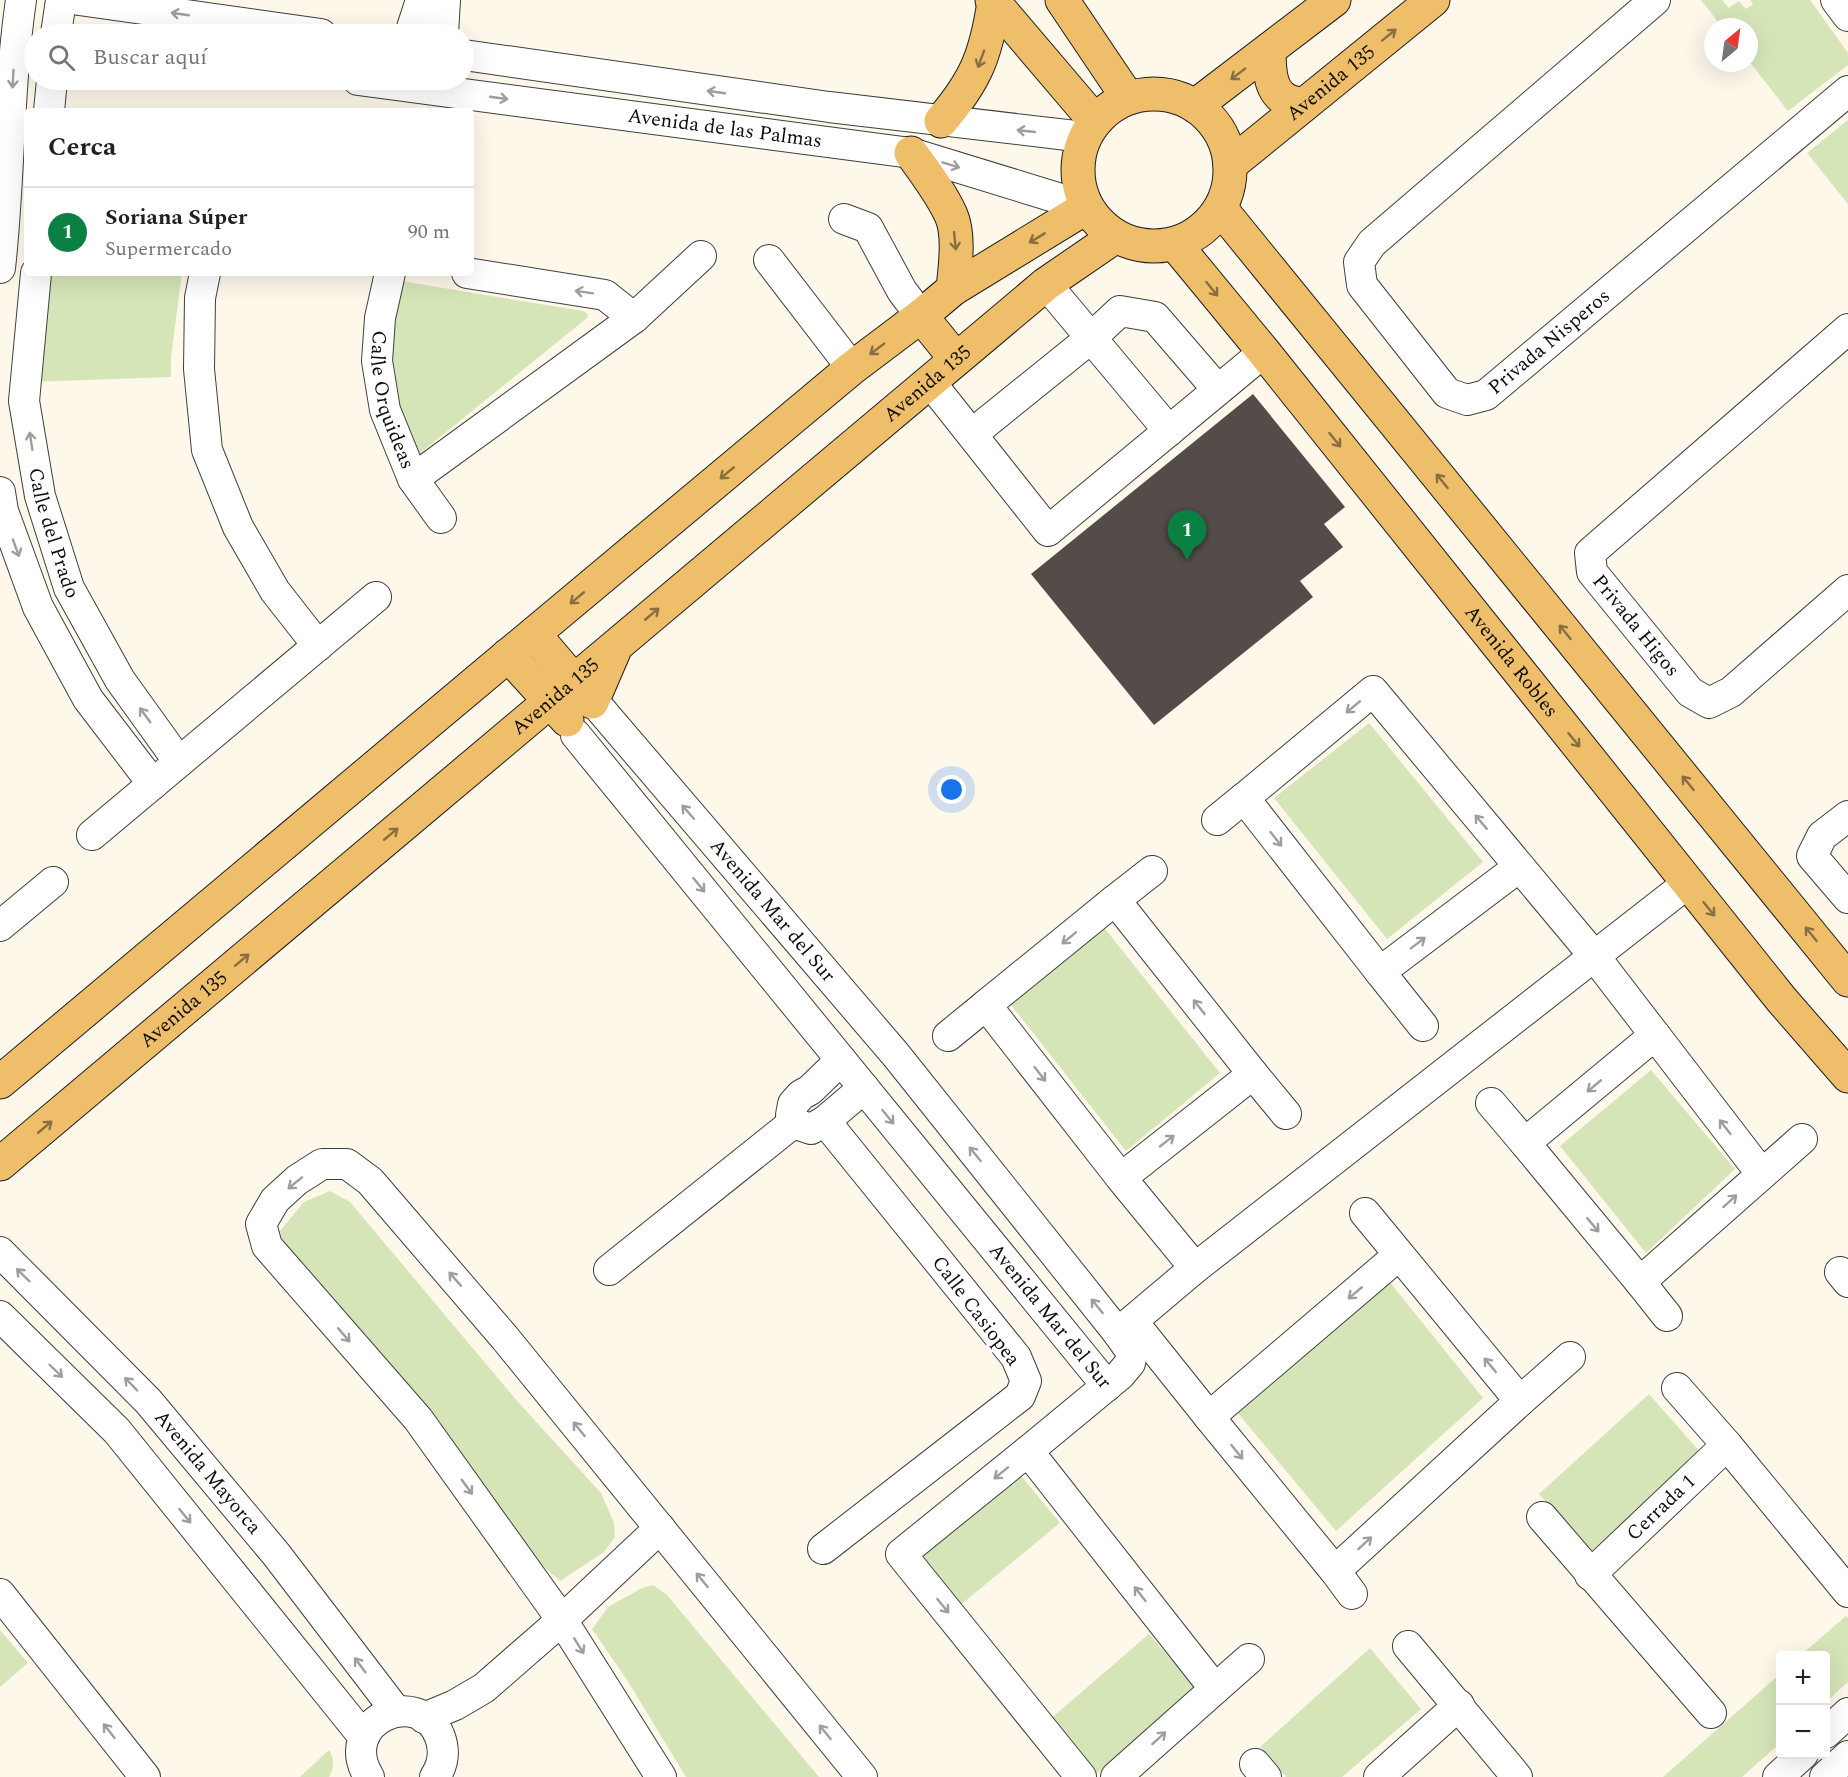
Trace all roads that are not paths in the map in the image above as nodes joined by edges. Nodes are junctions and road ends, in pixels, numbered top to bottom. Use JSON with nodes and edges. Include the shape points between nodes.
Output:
{"nodes":[{"id":1,"x":21,"y":0,"type":"edge"},
{"id":2,"x":61,"y":0,"type":"edge"},
{"id":3,"x":79,"y":0,"type":"edge"},
{"id":4,"x":421,"y":0,"type":"edge"},
{"id":5,"x":445,"y":0,"type":"edge"},
{"id":6,"x":1062,"y":0,"type":"edge"},
{"id":7,"x":1335,"y":0,"type":"edge"},
{"id":8,"x":1433,"y":0,"type":"edge"},
{"id":9,"x":1655,"y":0,"type":"edge"},
{"id":10,"x":1836,"y":0,"type":"edge"},
{"id":11,"x":993,"y":1,"type":"edge"},
{"id":12,"x":1848,"y":16,"type":"edge"},
{"id":13,"x":57,"y":24,"type":"edge"},
{"id":14,"x":250,"y":24,"type":"edge"},
{"id":15,"x":413,"y":24,"type":"edge"},
{"id":16,"x":444,"y":24,"type":"edge"},
{"id":17,"x":17,"y":35,"type":"edge"},
{"id":18,"x":1269,"y":50,"type":"junction"},
{"id":19,"x":474,"y":56,"type":"edge"},
{"id":20,"x":51,"y":90,"type":"edge"},
{"id":21,"x":1848,"y":91,"type":"edge"},
{"id":22,"x":400,"y":92,"type":"edge"},
{"id":23,"x":437,"y":93,"type":"edge"},
{"id":24,"x":1128,"y":98,"type":"junction"},
{"id":25,"x":1305,"y":104,"type":"junction"},
{"id":26,"x":1195,"y":106,"type":"junction"},
{"id":27,"x":829,"y":107,"type":"junction"},
{"id":28,"x":49,"y":108,"type":"edge"},
{"id":29,"x":887,"y":115,"type":"junction"},
{"id":30,"x":941,"y":121,"type":"junction"},
{"id":31,"x":1090,"y":129,"type":"junction"},
{"id":32,"x":826,"y":141,"type":"junction"},
{"id":33,"x":897,"y":151,"type":"junction"},
{"id":34,"x":1230,"y":165,"type":"junction"},
{"id":35,"x":1087,"y":207,"type":"junction"},
{"id":36,"x":1220,"y":208,"type":"junction"},
{"id":37,"x":16,"y":217,"type":"edge"},
{"id":38,"x":844,"y":219,"type":"dead end"},
{"id":39,"x":1116,"y":236,"type":"junction"},
{"id":40,"x":1175,"y":244,"type":"junction"},
{"id":41,"x":701,"y":256,"type":"dead end"},
{"id":42,"x":769,"y":260,"type":"dead end"},
{"id":43,"x":0,"y":268,"type":"edge"},
{"id":44,"x":474,"y":274,"type":"edge"},
{"id":45,"x":36,"y":276,"type":"edge"},
{"id":46,"x":205,"y":276,"type":"edge"},
{"id":47,"x":389,"y":276,"type":"edge"},
{"id":48,"x":1046,"y":284,"type":"junction"},
{"id":49,"x":953,"y":289,"type":"junction"},
{"id":50,"x":921,"y":316,"type":"junction"},
{"id":51,"x":634,"y":318,"type":"junction"},
{"id":52,"x":1848,"y":329,"type":"edge"},
{"id":53,"x":1091,"y":338,"type":"junction"},
{"id":54,"x":1264,"y":352,"type":"junction"},
{"id":55,"x":956,"y":359,"type":"junction"},
{"id":56,"x":852,"y":368,"type":"junction"},
{"id":57,"x":930,"y":382,"type":"junction"},
{"id":58,"x":1218,"y":390,"type":"junction"},
{"id":59,"x":1169,"y":431,"type":"junction"},
{"id":60,"x":972,"y":434,"type":"junction"},
{"id":61,"x":413,"y":479,"type":"junction"},
{"id":62,"x":0,"y":492,"type":"edge"},
{"id":63,"x":441,"y":518,"type":"dead end"},
{"id":64,"x":1848,"y":590,"type":"edge"},
{"id":65,"x":376,"y":597,"type":"dead end"},
{"id":66,"x":534,"y":634,"type":"junction"},
{"id":67,"x":318,"y":646,"type":"junction"},
{"id":68,"x":508,"y":655,"type":"junction"},
{"id":69,"x":576,"y":708,"type":"junction"},
{"id":70,"x":179,"y":762,"type":"junction"},
{"id":71,"x":153,"y":784,"type":"junction"},
{"id":72,"x":1244,"y":798,"type":"junction"},
{"id":73,"x":1848,"y":816,"type":"edge"},
{"id":74,"x":1217,"y":820,"type":"dead end"},
{"id":75,"x":92,"y":834,"type":"dead end"},
{"id":76,"x":1519,"y":867,"type":"junction"},
{"id":77,"x":1152,"y":871,"type":"dead end"},
{"id":78,"x":53,"y":882,"type":"dead end"},
{"id":79,"x":1688,"y":883,"type":"junction"},
{"id":80,"x":1848,"y":897,"type":"edge"},
{"id":81,"x":1115,"y":900,"type":"junction"},
{"id":82,"x":3,"y":918,"type":"edge"},
{"id":83,"x":1595,"y":957,"type":"junction"},
{"id":84,"x":1380,"y":972,"type":"junction"},
{"id":85,"x":1848,"y":980,"type":"edge"},
{"id":86,"x":986,"y":1005,"type":"junction"},
{"id":87,"x":864,"y":1018,"type":"junction"},
{"id":88,"x":1423,"y":1026,"type":"dead end"},
{"id":89,"x":1655,"y":1035,"type":"junction"},
{"id":90,"x":948,"y":1036,"type":"dead end"},
{"id":91,"x":835,"y":1053,"type":"junction"},
{"id":92,"x":1253,"y":1074,"type":"junction"},
{"id":93,"x":1848,"y":1076,"type":"edge"},
{"id":94,"x":0,"y":1082,"type":"edge"},
{"id":95,"x":864,"y":1088,"type":"junction"},
{"id":96,"x":1491,"y":1103,"type":"dead end"},
{"id":97,"x":1286,"y":1114,"type":"dead end"},
{"id":98,"x":825,"y":1121,"type":"junction"},
{"id":99,"x":794,"y":1123,"type":"junction"},
{"id":100,"x":1802,"y":1139,"type":"dead end"},
{"id":101,"x":1525,"y":1143,"type":"junction"},
{"id":102,"x":3,"y":1165,"type":"edge"},
{"id":103,"x":1761,"y":1173,"type":"junction"},
{"id":104,"x":1121,"y":1178,"type":"junction"},
{"id":105,"x":1365,"y":1213,"type":"dead end"},
{"id":106,"x":0,"y":1252,"type":"edge"},
{"id":107,"x":1399,"y":1255,"type":"junction"},
{"id":108,"x":1195,"y":1268,"type":"junction"},
{"id":109,"x":609,"y":1270,"type":"dead end"},
{"id":110,"x":1640,"y":1282,"type":"junction"},
{"id":111,"x":0,"y":1316,"type":"edge"},
{"id":112,"x":1667,"y":1316,"type":"dead end"},
{"id":113,"x":1126,"y":1327,"type":"junction"},
{"id":114,"x":1570,"y":1357,"type":"dead end"},
{"id":115,"x":1107,"y":1386,"type":"junction"},
{"id":116,"x":1677,"y":1388,"type":"dead end"},
{"id":117,"x":1520,"y":1401,"type":"junction"},
{"id":118,"x":1209,"y":1417,"type":"junction"},
{"id":119,"x":1727,"y":1445,"type":"junction"},
{"id":120,"x":1028,"y":1451,"type":"junction"},
{"id":121,"x":1542,"y":1516,"type":"dead end"},
{"id":122,"x":660,"y":1528,"type":"junction"},
{"id":123,"x":822,"y":1549,"type":"dead end"},
{"id":124,"x":1590,"y":1575,"type":"junction"},
{"id":125,"x":1848,"y":1592,"type":"edge"},
{"id":126,"x":0,"y":1594,"type":"edge"},
{"id":127,"x":562,"y":1620,"type":"junction"},
{"id":128,"x":1408,"y":1646,"type":"dead end"},
{"id":129,"x":1249,"y":1659,"type":"dead end"},
{"id":130,"x":484,"y":1688,"type":"junction"},
{"id":131,"x":1215,"y":1689,"type":"junction"},
{"id":132,"x":1459,"y":1705,"type":"junction"},
{"id":133,"x":1711,"y":1713,"type":"dead end"},
{"id":134,"x":1848,"y":1713,"type":"edge"},
{"id":135,"x":410,"y":1714,"type":"junction"},
{"id":136,"x":1830,"y":1729,"type":"edge"},
{"id":137,"x":363,"y":1736,"type":"junction"},
{"id":138,"x":1848,"y":1756,"type":"edge"},
{"id":139,"x":1798,"y":1759,"type":"edge"},
{"id":140,"x":439,"y":1765,"type":"edge"},
{"id":141,"x":145,"y":1777,"type":"edge"},
{"id":142,"x":369,"y":1777,"type":"edge"},
{"id":143,"x":661,"y":1777,"type":"edge"},
{"id":144,"x":862,"y":1777,"type":"edge"},
{"id":145,"x":1081,"y":1777,"type":"edge"},
{"id":146,"x":1116,"y":1777,"type":"edge"},
{"id":147,"x":1379,"y":1777,"type":"edge"},
{"id":148,"x":1517,"y":1777,"type":"edge"},
{"id":149,"x":1778,"y":1777,"type":"edge"},
{"id":150,"x":1825,"y":1777,"type":"edge"}],
"edges":[{"from":1,"to":17,"type":"street"},
{"from":2,"to":13,"type":"street"},
{"from":14,"to":3,"type":"street","one_way":true},
{"from":4,"to":15,"type":"street"},
{"from":5,"to":16,"type":"street"},
{"from":6,"to":24,"type":"main road"},
{"from":7,"to":18,"type":"main road"},
{"from":25,"to":8,"type":"main road","name":"Avenida 135","one_way":true},
{"from":9,"to":21,"type":"street","name":"Privada Nisperos","via":[[1372,243],[1359,262],[1362,285],[1447,393],[1467,400],[1486,395]]},
{"from":10,"to":12,"type":"street"},
{"from":11,"to":30,"type":"main road","one_way":true,"via":[[989,35],[978,67],[962,96]]},
{"from":11,"to":31,"type":"main road"},
{"from":17,"to":37,"type":"street","one_way":true},
{"from":18,"to":25,"type":"main road","via":[[1274,89],[1291,104]]},
{"from":18,"to":26,"type":"main road","one_way":true},
{"from":27,"to":19,"type":"street","name":"Avenida de las Palmas","one_way":true},
{"from":20,"to":28,"type":"street"},
{"from":22,"to":23,"type":"street","name":"Avenida de las Palmas"},
{"from":23,"to":32,"type":"street","name":"Avenida de las Palmas","one_way":true},
{"from":24,"to":26,"type":"main road","via":[[1166,95]]},
{"from":24,"to":31,"type":"main road","via":[[1106,110]]},
{"from":25,"to":34,"type":"main road","name":"Avenida 135"},
{"from":26,"to":34,"type":"main road","via":[[1220,132]]},
{"from":27,"to":29,"type":"street","name":"Avenida de las Palmas"},
{"from":27,"to":32,"type":"street"},
{"from":29,"to":30,"type":"street","name":"Avenida de las Palmas"},
{"from":29,"to":33,"type":"street"},
{"from":31,"to":30,"type":"street","name":"Avenida de las Palmas","one_way":true},
{"from":31,"to":35,"type":"main road","via":[[1078,157],[1077,177]]},
{"from":32,"to":33,"type":"street","name":"Avenida de las Palmas"},
{"from":33,"to":35,"type":"street","name":"Avenida de las Palmas","one_way":true},
{"from":33,"to":49,"type":"main road","one_way":true,"via":[[933,184],[952,217],[956,249]]},
{"from":34,"to":36,"type":"main road","via":[[1228,187]]},
{"from":35,"to":39,"type":"main road","via":[[1099,224]]},
{"from":35,"to":49,"type":"main road","one_way":true},
{"from":36,"to":40,"type":"main road","via":[[1201,230]]},
{"from":85,"to":36,"type":"main road","one_way":true},
{"from":37,"to":43,"type":"street"},
{"from":38,"to":50,"type":"street","via":[[868,228],[902,291]]},
{"from":39,"to":40,"type":"main road","via":[[1145,246]]},
{"from":39,"to":48,"type":"main road","name":"Avenida 135"},
{"from":40,"to":54,"type":"main road","name":"Avenida Robles","one_way":true},
{"from":41,"to":51,"type":"street"},
{"from":42,"to":56,"type":"street"},
{"from":51,"to":44,"type":"street","one_way":true,"via":[[605,295]]},
{"from":70,"to":45,"type":"street","name":"Calle del Prado","one_way":true,"via":[[120,680],[69,588],[40,496],[24,401]]},
{"from":46,"to":67,"type":"street","via":[[199,369],[207,450],[238,527],[275,591]]},
{"from":47,"to":61,"type":"street","name":"Calle Orquideas","via":[[380,318],[377,361],[385,410]]},
{"from":48,"to":53,"type":"street"},
{"from":48,"to":55,"type":"main road","name":"Avenida 135"},
{"from":49,"to":50,"type":"main road"},
{"from":50,"to":55,"type":"main road"},
{"from":50,"to":56,"type":"main road","one_way":true},
{"from":51,"to":61,"type":"street"},
{"from":52,"to":64,"type":"street","name":"Privada Higos","via":[[1590,553],[1592,572],[1690,692],[1709,703],[1731,692]]},
{"from":53,"to":58,"type":"street","via":[[1120,311],[1155,317]]},
{"from":53,"to":59,"type":"street"},
{"from":53,"to":60,"type":"street"},
{"from":54,"to":58,"type":"street"},
{"from":54,"to":79,"type":"main road","name":"Avenida Robles","one_way":true},
{"from":55,"to":57,"type":"main road","name":"Avenida 135"},
{"from":56,"to":66,"type":"main road","one_way":true},
{"from":57,"to":60,"type":"street"},
{"from":69,"to":57,"type":"main road","name":"Avenida 135","one_way":true,"via":[[619,642]]},
{"from":58,"to":59,"type":"street"},
{"from":59,"to":60,"type":"street","via":[[1048,531]]},
{"from":61,"to":63,"type":"street","name":"Calle Orquideas"},
{"from":62,"to":71,"type":"street","name":"Calle del Prado","one_way":true,"via":[[3,511],[38,608],[88,699]]},
{"from":65,"to":67,"type":"street"},
{"from":66,"to":68,"type":"main road"},
{"from":66,"to":69,"type":"main road"},
{"from":67,"to":70,"type":"street"},
{"from":68,"to":69,"type":"main road"},
{"from":68,"to":94,"type":"main road"},
{"from":87,"to":69,"type":"street","name":"Avenida Mar del Sur","one_way":true},
{"from":69,"to":91,"type":"street","name":"Avenida Mar del Sur","one_way":true},
{"from":102,"to":69,"type":"main road","name":"Avenida 135","one_way":true,"via":[[516,729]]},
{"from":70,"to":71,"type":"street"},
{"from":71,"to":75,"type":"street"},
{"from":72,"to":74,"type":"street"},
{"from":76,"to":72,"type":"street","one_way":true,"via":[[1372,691]]},
{"from":72,"to":84,"type":"street","one_way":true},
{"from":73,"to":80,"type":"street","via":[[1822,836],[1812,856]]},
{"from":76,"to":83,"type":"street"},
{"from":84,"to":76,"type":"street","one_way":true},
{"from":77,"to":81,"type":"street"},
{"from":78,"to":82,"type":"street"},
{"from":79,"to":83,"type":"street"},
{"from":79,"to":93,"type":"main road","name":"Avenida Robles","one_way":true},
{"from":81,"to":86,"type":"street","one_way":true},
{"from":92,"to":81,"type":"street","one_way":true},
{"from":83,"to":89,"type":"street"},
{"from":83,"to":108,"type":"street"},
{"from":84,"to":88,"type":"street"},
{"from":86,"to":90,"type":"street"},
{"from":86,"to":104,"type":"street","one_way":true},
{"from":87,"to":91,"type":"street"},
{"from":113,"to":87,"type":"street","name":"Avenida Mar del Sur","one_way":true},
{"from":89,"to":101,"type":"street","one_way":true},
{"from":103,"to":89,"type":"street","one_way":true},
{"from":91,"to":95,"type":"street","name":"Avenida Mar del Sur"},
{"from":91,"to":99,"type":"street","via":[[810,1090],[793,1104]]},
{"from":92,"to":97,"type":"street"},
{"from":104,"to":92,"type":"street","one_way":true},
{"from":95,"to":98,"type":"street"},
{"from":95,"to":115,"type":"street","name":"Avenida Mar del Sur","one_way":true},
{"from":96,"to":101,"type":"street"},
{"from":98,"to":99,"type":"street","via":[[811,1129]]},
{"from":98,"to":123,"type":"street","name":"Calle Casiopea","via":[[1016,1357],[1026,1381],[1020,1396]]},
{"from":99,"to":109,"type":"street"},
{"from":100,"to":103,"type":"street"},
{"from":101,"to":110,"type":"street","one_way":true},
{"from":110,"to":103,"type":"street","one_way":true},
{"from":104,"to":108,"type":"street"},
{"from":105,"to":107,"type":"street"},
{"from":135,"to":106,"type":"street","name":"Avenida Mayorca","one_way":true,"via":[[148,1401]]},
{"from":117,"to":107,"type":"street","one_way":true},
{"from":107,"to":118,"type":"street","one_way":true},
{"from":108,"to":113,"type":"street"},
{"from":110,"to":112,"type":"street"},
{"from":111,"to":137,"type":"street","one_way":true,"via":[[117,1431]]},
{"from":113,"to":115,"type":"street","name":"Avenida Mar del Sur","via":[[1132,1353],[1130,1363]]},
{"from":113,"to":118,"type":"street"},
{"from":114,"to":117,"type":"street"},
{"from":115,"to":120,"type":"street"},
{"from":116,"to":119,"type":"street"},
{"from":118,"to":117,"type":"street","one_way":true,"via":[[1344,1583]]},
{"from":119,"to":124,"type":"street","name":"Cerrada 1"},
{"from":119,"to":125,"type":"street"},
{"from":131,"to":120,"type":"street","one_way":true},
{"from":120,"to":145,"type":"street","one_way":true,"via":[[901,1554]]},
{"from":121,"to":124,"type":"street"},
{"from":122,"to":127,"type":"street"},
{"from":122,"to":127,"type":"street","one_way":true,"via":[[370,1181],[347,1164],[322,1164],[274,1200],[261,1224],[267,1246],[418,1419]]},
{"from":144,"to":122,"type":"street","one_way":true},
{"from":124,"to":133,"type":"street"},
{"from":141,"to":126,"type":"street","one_way":true},
{"from":127,"to":130,"type":"street"},
{"from":127,"to":143,"type":"street","one_way":true},
{"from":128,"to":132,"type":"street"},
{"from":129,"to":131,"type":"street"},
{"from":130,"to":135,"type":"street","via":[[455,1705]]},
{"from":130,"to":140,"type":"street","via":[[463,1717]]},
{"from":146,"to":131,"type":"street","one_way":true},
{"from":132,"to":147,"type":"street"},
{"from":132,"to":148,"type":"street"},
{"from":134,"to":136,"type":"street"},
{"from":135,"to":137,"type":"street","via":[[382,1716]]},
{"from":135,"to":140,"type":"street","name":"Avenida Mayorca","via":[[438,1733]]},
{"from":137,"to":142,"type":"street","via":[[361,1758]]},
{"from":138,"to":150,"type":"street"},
{"from":139,"to":149,"type":"street"}]}
